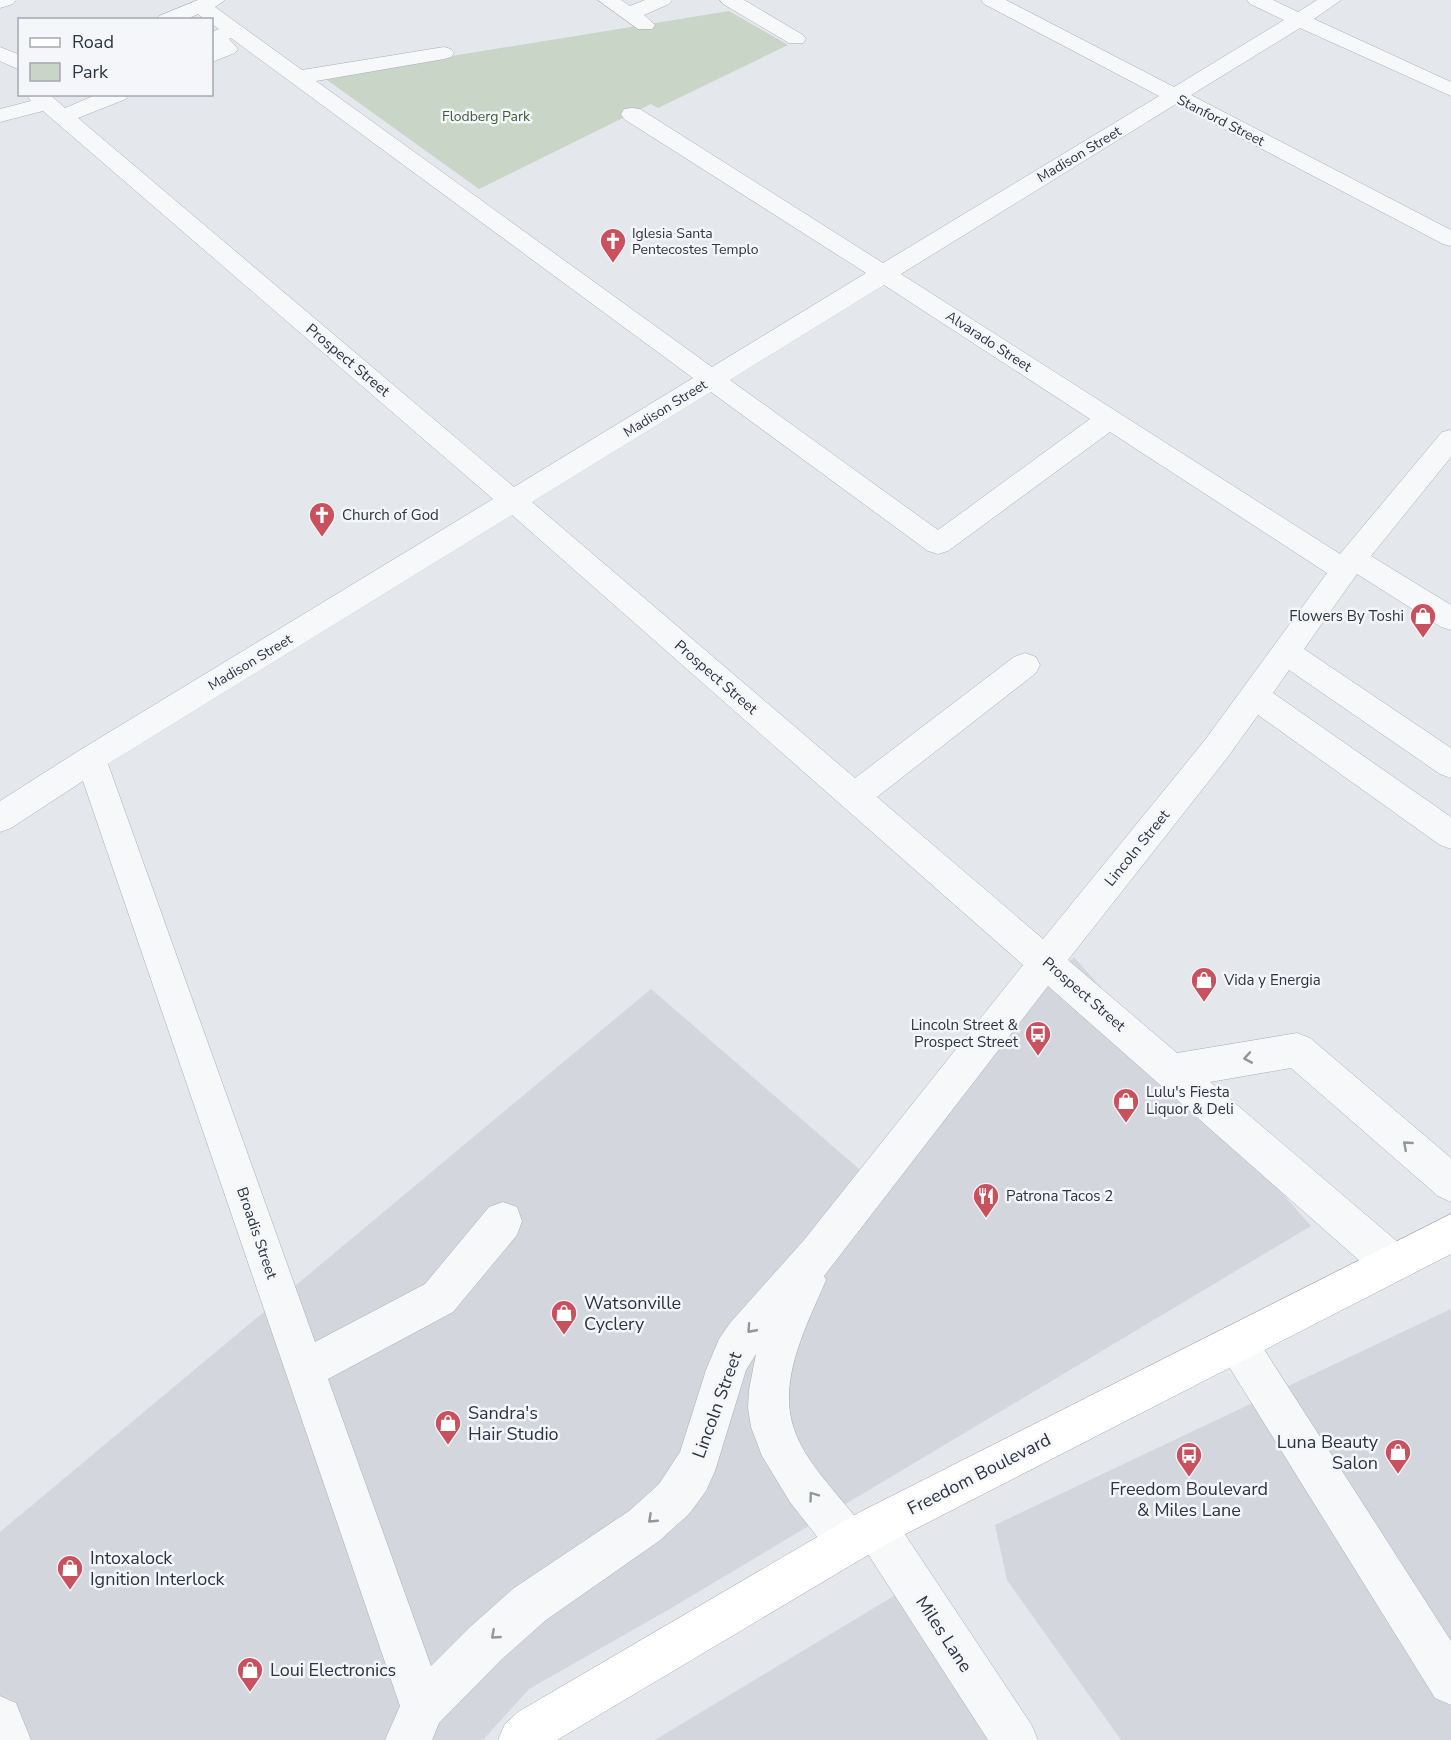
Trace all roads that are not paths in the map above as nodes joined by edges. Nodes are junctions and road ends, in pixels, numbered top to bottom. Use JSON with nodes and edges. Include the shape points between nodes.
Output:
{"nodes":[{"id":1,"x":6,"y":0,"type":"edge"},
{"id":2,"x":608,"y":0,"type":"edge"},
{"id":3,"x":663,"y":0,"type":"edge"},
{"id":4,"x":730,"y":0,"type":"edge"},
{"id":5,"x":991,"y":0,"type":"edge"},
{"id":6,"x":1257,"y":0,"type":"edge"},
{"id":7,"x":1331,"y":0,"type":"edge"},
{"id":8,"x":0,"y":2,"type":"edge"},
{"id":9,"x":208,"y":3,"type":"edge"},
{"id":10,"x":171,"y":18,"type":"edge"},
{"id":11,"x":1299,"y":20,"type":"junction"},
{"id":12,"x":234,"y":30,"type":"junction"},
{"id":13,"x":796,"y":39,"type":"dead end"},
{"id":14,"x":0,"y":53,"type":"edge"},
{"id":15,"x":444,"y":53,"type":"dead end"},
{"id":16,"x":213,"y":56,"type":"edge"},
{"id":17,"x":18,"y":63,"type":"edge"},
{"id":18,"x":301,"y":77,"type":"junction"},
{"id":19,"x":1451,"y":90,"type":"edge"},
{"id":20,"x":105,"y":96,"type":"edge"},
{"id":21,"x":1174,"y":96,"type":"junction"},
{"id":22,"x":48,"y":105,"type":"edge"},
{"id":23,"x":632,"y":114,"type":"dead end"},
{"id":24,"x":0,"y":116,"type":"edge"},
{"id":25,"x":1451,"y":238,"type":"edge"},
{"id":26,"x":884,"y":274,"type":"junction"},
{"id":27,"x":712,"y":379,"type":"junction"},
{"id":28,"x":1109,"y":419,"type":"junction"},
{"id":29,"x":1451,"y":439,"type":"edge"},
{"id":30,"x":514,"y":502,"type":"junction"},
{"id":31,"x":1349,"y":565,"type":"junction"},
{"id":32,"x":1451,"y":619,"type":"edge"},
{"id":33,"x":1286,"y":652,"type":"junction"},
{"id":34,"x":1025,"y":665,"type":"dead end"},
{"id":35,"x":1254,"y":696,"type":"junction"},
{"id":36,"x":91,"y":759,"type":"junction"},
{"id":37,"x":1451,"y":765,"type":"edge"},
{"id":38,"x":854,"y":796,"type":"junction"},
{"id":39,"x":0,"y":818,"type":"edge"},
{"id":40,"x":1451,"y":835,"type":"edge"},
{"id":41,"x":1046,"y":962,"type":"junction"},
{"id":42,"x":1173,"y":1071,"type":"junction"},
{"id":43,"x":1451,"y":1183,"type":"edge"},
{"id":44,"x":503,"y":1221,"type":"dead end"},
{"id":45,"x":1451,"y":1233,"type":"edge"},
{"id":46,"x":818,"y":1254,"type":"junction"},
{"id":47,"x":1392,"y":1263,"type":"junction"},
{"id":48,"x":1237,"y":1342,"type":"junction"},
{"id":49,"x":304,"y":1369,"type":"junction"},
{"id":50,"x":861,"y":1535,"type":"junction"},
{"id":51,"x":1451,"y":1682,"type":"edge"},
{"id":52,"x":0,"y":1719,"type":"edge"},
{"id":53,"x":415,"y":1724,"type":"edge"},
{"id":54,"x":532,"y":1736,"type":"edge"},
{"id":55,"x":8,"y":1740,"type":"edge"},
{"id":56,"x":1015,"y":1740,"type":"edge"}],
"edges":[{"from":1,"to":8,"type":"street"},
{"from":2,"to":3,"type":"street","via":[[637,19]]},
{"from":4,"to":13,"type":"street"},
{"from":5,"to":21,"type":"street","name":"Stanford Street"},
{"from":6,"to":11,"type":"street"},
{"from":7,"to":11,"type":"street","name":"Madison Street"},
{"from":9,"to":10,"type":"street"},
{"from":9,"to":12,"type":"street"},
{"from":11,"to":19,"type":"street"},
{"from":11,"to":21,"type":"street","name":"Madison Street"},
{"from":12,"to":16,"type":"street","via":[[215,38],[228,49]]},
{"from":12,"to":18,"type":"street"},
{"from":14,"to":17,"type":"street"},
{"from":15,"to":18,"type":"street"},
{"from":18,"to":27,"type":"street"},
{"from":20,"to":22,"type":"street"},
{"from":21,"to":25,"type":"street","name":"Stanford Street"},
{"from":21,"to":26,"type":"street","name":"Madison Street"},
{"from":22,"to":24,"type":"street"},
{"from":22,"to":30,"type":"street","name":"Prospect Street"},
{"from":23,"to":26,"type":"street","name":"Alvarado Street"},
{"from":26,"to":27,"type":"street","name":"Madison Street"},
{"from":26,"to":28,"type":"street","name":"Alvarado Street"},
{"from":27,"to":28,"type":"street","via":[[938,544]]},
{"from":27,"to":30,"type":"street","name":"Madison Street"},
{"from":28,"to":31,"type":"street","name":"Alvarado Street"},
{"from":29,"to":31,"type":"street","name":"Lincoln Street"},
{"from":30,"to":36,"type":"street","name":"Madison Street"},
{"from":30,"to":38,"type":"street","name":"Prospect Street"},
{"from":31,"to":32,"type":"street","name":"Alvarado Street"},
{"from":31,"to":33,"type":"street","name":"Lincoln Street"},
{"from":33,"to":35,"type":"street","name":"Lincoln Street"},
{"from":33,"to":37,"type":"street"},
{"from":34,"to":38,"type":"street"},
{"from":35,"to":40,"type":"street"},
{"from":35,"to":41,"type":"street","name":"Lincoln Street"},
{"from":36,"to":39,"type":"street","name":"Madison Street"},
{"from":36,"to":49,"type":"street","name":"Broadis Street"},
{"from":38,"to":41,"type":"street","name":"Prospect Street"},
{"from":41,"to":42,"type":"street","name":"Prospect Street"},
{"from":41,"to":46,"type":"street","name":"Lincoln Street"},
{"from":43,"to":42,"type":"street","one_way":true,"via":[[1297,1050]]},
{"from":42,"to":47,"type":"street","name":"Prospect Street"},
{"from":44,"to":49,"type":"street","via":[[439,1298]]},
{"from":45,"to":47,"type":"main road","name":"Freedom Boulevard"},
{"from":50,"to":46,"type":"street","name":"Lincoln Street","one_way":true,"via":[[780,1447],[772,1427],[769,1392],[781,1342]]},
{"from":46,"to":53,"type":"street","name":"Lincoln Street","one_way":true,"via":[[733,1353],[703,1448],[691,1476],[674,1499],[644,1526],[530,1604],[486,1643]]},
{"from":47,"to":48,"type":"main road","name":"Freedom Boulevard"},
{"from":48,"to":50,"type":"main road","name":"Freedom Boulevard"},
{"from":48,"to":51,"type":"street"},
{"from":49,"to":53,"type":"street","name":"Broadis Street"},
{"from":50,"to":54,"type":"main road","name":"Freedom Boulevard"},
{"from":50,"to":56,"type":"street","name":"Miles Lane"},
{"from":52,"to":55,"type":"street"}]}
